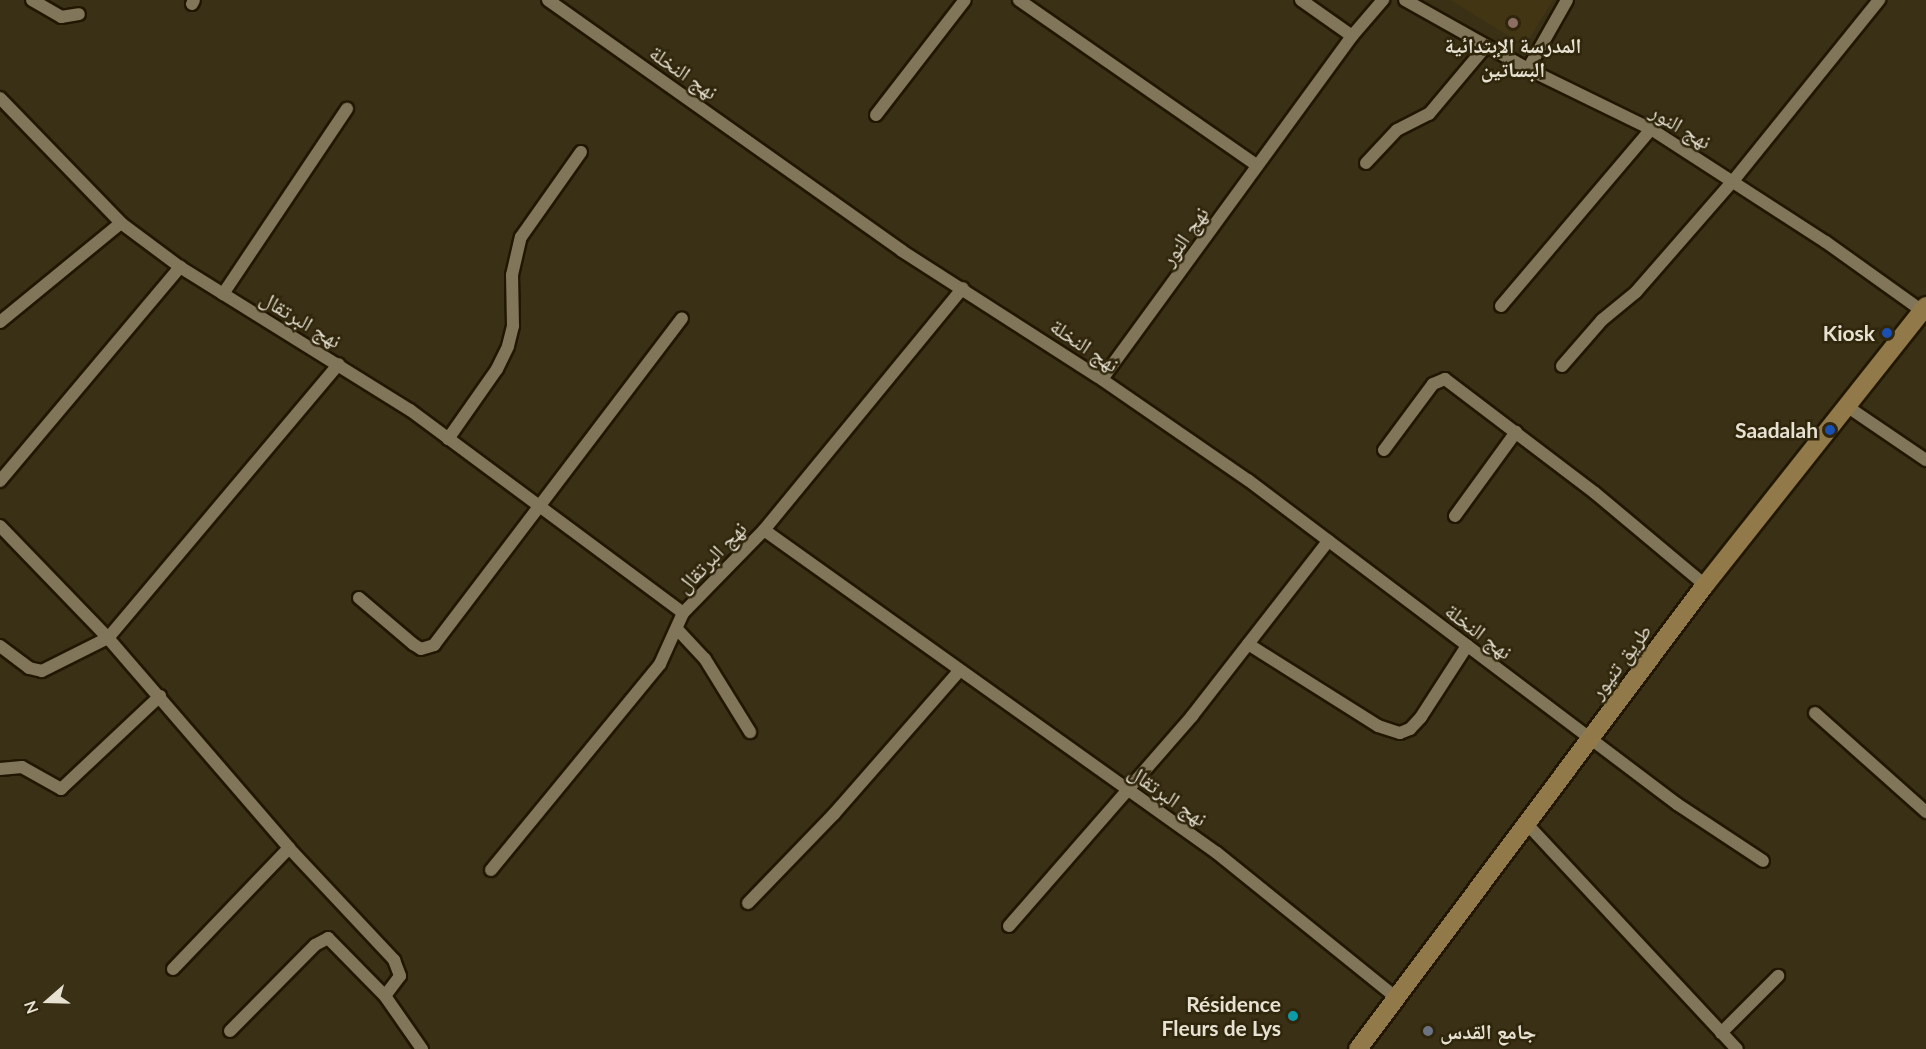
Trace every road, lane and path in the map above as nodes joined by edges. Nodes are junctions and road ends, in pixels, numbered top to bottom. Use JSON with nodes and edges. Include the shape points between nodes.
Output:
{"nodes":[{"id":1,"x":32,"y":0,"type":"edge"},
{"id":2,"x":548,"y":0,"type":"edge"},
{"id":3,"x":965,"y":0,"type":"edge"},
{"id":4,"x":1019,"y":0,"type":"edge"},
{"id":5,"x":1301,"y":0,"type":"edge"},
{"id":6,"x":1383,"y":0,"type":"edge"},
{"id":7,"x":1405,"y":0,"type":"edge"},
{"id":8,"x":1567,"y":0,"type":"edge"},
{"id":9,"x":1879,"y":0,"type":"edge"},
{"id":10,"x":79,"y":14,"type":"dead end"},
{"id":11,"x":1352,"y":36,"type":"junction"},
{"id":12,"x":1486,"y":46,"type":"junction"},
{"id":13,"x":1528,"y":69,"type":"junction"},
{"id":14,"x":0,"y":98,"type":"edge"},
{"id":15,"x":347,"y":109,"type":"dead end"},
{"id":16,"x":876,"y":115,"type":"dead end"},
{"id":17,"x":1651,"y":129,"type":"junction"},
{"id":18,"x":581,"y":152,"type":"dead end"},
{"id":19,"x":1366,"y":163,"type":"dead end"},
{"id":20,"x":1256,"y":165,"type":"junction"},
{"id":21,"x":1733,"y":181,"type":"junction"},
{"id":22,"x":121,"y":223,"type":"junction"},
{"id":23,"x":180,"y":267,"type":"junction"},
{"id":24,"x":963,"y":288,"type":"junction"},
{"id":25,"x":223,"y":294,"type":"junction"},
{"id":26,"x":1501,"y":306,"type":"dead end"},
{"id":27,"x":1924,"y":308,"type":"edge"},
{"id":28,"x":682,"y":318,"type":"dead end"},
{"id":29,"x":0,"y":322,"type":"edge"},
{"id":30,"x":339,"y":364,"type":"junction"},
{"id":31,"x":1562,"y":366,"type":"dead end"},
{"id":32,"x":1102,"y":379,"type":"junction"},
{"id":33,"x":1845,"y":405,"type":"junction"},
{"id":34,"x":1516,"y":432,"type":"junction"},
{"id":35,"x":447,"y":439,"type":"junction"},
{"id":36,"x":1384,"y":450,"type":"dead end"},
{"id":37,"x":1926,"y":460,"type":"edge"},
{"id":38,"x":0,"y":481,"type":"edge"},
{"id":39,"x":538,"y":508,"type":"junction"},
{"id":40,"x":1455,"y":516,"type":"dead end"},
{"id":41,"x":0,"y":526,"type":"edge"},
{"id":42,"x":764,"y":530,"type":"junction"},
{"id":43,"x":1328,"y":541,"type":"junction"},
{"id":44,"x":1706,"y":585,"type":"junction"},
{"id":45,"x":359,"y":598,"type":"dead end"},
{"id":46,"x":683,"y":613,"type":"junction"},
{"id":47,"x":677,"y":629,"type":"junction"},
{"id":48,"x":108,"y":638,"type":"junction"},
{"id":49,"x":1248,"y":644,"type":"junction"},
{"id":50,"x":0,"y":646,"type":"edge"},
{"id":51,"x":1467,"y":646,"type":"junction"},
{"id":52,"x":959,"y":671,"type":"junction"},
{"id":53,"x":160,"y":696,"type":"junction"},
{"id":54,"x":1815,"y":713,"type":"dead end"},
{"id":55,"x":750,"y":732,"type":"dead end"},
{"id":56,"x":1589,"y":739,"type":"junction"},
{"id":57,"x":0,"y":769,"type":"edge"},
{"id":58,"x":1129,"y":791,"type":"junction"},
{"id":59,"x":1926,"y":812,"type":"edge"},
{"id":60,"x":1528,"y":825,"type":"junction"},
{"id":61,"x":289,"y":848,"type":"junction"},
{"id":62,"x":1763,"y":861,"type":"dead end"},
{"id":63,"x":491,"y":870,"type":"dead end"},
{"id":64,"x":748,"y":903,"type":"dead end"},
{"id":65,"x":1009,"y":926,"type":"dead end"},
{"id":66,"x":173,"y":969,"type":"dead end"},
{"id":67,"x":1778,"y":976,"type":"dead end"},
{"id":68,"x":385,"y":996,"type":"junction"},
{"id":69,"x":1398,"y":999,"type":"junction"},
{"id":70,"x":230,"y":1031,"type":"dead end"},
{"id":71,"x":1721,"y":1033,"type":"junction"},
{"id":72,"x":422,"y":1049,"type":"edge"},
{"id":73,"x":1358,"y":1049,"type":"edge"},
{"id":74,"x":1737,"y":1049,"type":"edge"}],
"edges":[{"from":1,"to":10,"type":"street","via":[[61,17]]},
{"from":2,"to":24,"type":"street","name":"نهج النخلة","via":[[903,251]]},
{"from":3,"to":16,"type":"street"},
{"from":4,"to":20,"type":"street"},
{"from":5,"to":11,"type":"street"},
{"from":6,"to":11,"type":"street","name":"نهج النور"},
{"from":7,"to":12,"type":"street","name":"نهج النور"},
{"from":8,"to":13,"type":"street"},
{"from":9,"to":21,"type":"street"},
{"from":11,"to":20,"type":"street","name":"نهج النور"},
{"from":12,"to":13,"type":"street","name":"نهج النور"},
{"from":12,"to":19,"type":"street","via":[[1429,114],[1397,130]]},
{"from":13,"to":17,"type":"street","name":"نهج النور"},
{"from":14,"to":22,"type":"street","name":"نهج البرتقال"},
{"from":15,"to":25,"type":"street"},
{"from":17,"to":21,"type":"street","name":"نهج النور"},
{"from":17,"to":26,"type":"street"},
{"from":18,"to":35,"type":"street","via":[[521,237],[512,275],[513,326],[508,346],[497,369]]},
{"from":20,"to":32,"type":"street","name":"نهج النور","via":[[1181,275]]},
{"from":21,"to":27,"type":"street","name":"نهج النور"},
{"from":21,"to":31,"type":"street","via":[[1636,292],[1602,320]]},
{"from":22,"to":23,"type":"street","name":"نهج البرتقال"},
{"from":22,"to":29,"type":"street"},
{"from":23,"to":25,"type":"street","name":"نهج البرتقال"},
{"from":23,"to":38,"type":"street"},
{"from":24,"to":32,"type":"street","name":"نهج النخلة"},
{"from":24,"to":42,"type":"street"},
{"from":25,"to":30,"type":"street","name":"نهج البرتقال"},
{"from":27,"to":33,"type":"main road","name":"طريق تنيور"},
{"from":28,"to":39,"type":"street"},
{"from":30,"to":35,"type":"street","name":"نهج البرتقال"},
{"from":30,"to":48,"type":"street"},
{"from":32,"to":43,"type":"street","name":"نهج النخلة"},
{"from":33,"to":37,"type":"street"},
{"from":33,"to":44,"type":"main road","name":"طريق تنيور"},
{"from":34,"to":36,"type":"street","via":[[1445,379],[1433,384]]},
{"from":34,"to":40,"type":"street"},
{"from":34,"to":44,"type":"street"},
{"from":35,"to":39,"type":"street","name":"نهج البرتقال"},
{"from":39,"to":45,"type":"street","via":[[427,649],[413,644]]},
{"from":39,"to":46,"type":"street","name":"نهج البرتقال"},
{"from":41,"to":48,"type":"street"},
{"from":42,"to":46,"type":"street","name":"نهج البرتقال"},
{"from":42,"to":52,"type":"street","name":"نهج البرتقال"},
{"from":43,"to":49,"type":"street"},
{"from":43,"to":51,"type":"street","name":"نهج النخلة"},
{"from":44,"to":56,"type":"main road","name":"طريق تنيور"},
{"from":46,"to":47,"type":"street"},
{"from":47,"to":55,"type":"street","via":[[705,659]]},
{"from":47,"to":63,"type":"street","via":[[660,664]]},
{"from":48,"to":50,"type":"street","via":[[42,671],[29,668]]},
{"from":48,"to":53,"type":"street"},
{"from":49,"to":51,"type":"street","via":[[1378,726],[1400,733],[1421,717]]},
{"from":49,"to":58,"type":"street"},
{"from":51,"to":56,"type":"street","name":"نهج النخلة"},
{"from":52,"to":58,"type":"street","name":"نهج البرتقال"},
{"from":52,"to":64,"type":"street","via":[[834,814]]},
{"from":53,"to":57,"type":"street","via":[[62,789],[22,767]]},
{"from":53,"to":61,"type":"street"},
{"from":54,"to":59,"type":"street"},
{"from":56,"to":60,"type":"main road","name":"طريق تنيور"},
{"from":56,"to":62,"type":"street","name":"نهج النخلة"},
{"from":58,"to":65,"type":"street"},
{"from":58,"to":69,"type":"street","name":"نهج البرتقال","via":[[1274,896]]},
{"from":60,"to":69,"type":"main road","name":"طريق تنيور"},
{"from":60,"to":71,"type":"street"},
{"from":61,"to":66,"type":"street"},
{"from":61,"to":68,"type":"street","via":[[399,967],[397,981]]},
{"from":67,"to":71,"type":"street"},
{"from":68,"to":70,"type":"street","via":[[328,938],[315,945]]},
{"from":68,"to":72,"type":"street"},
{"from":69,"to":73,"type":"main road","name":"طريق تنيور"},
{"from":71,"to":74,"type":"street"}]}
